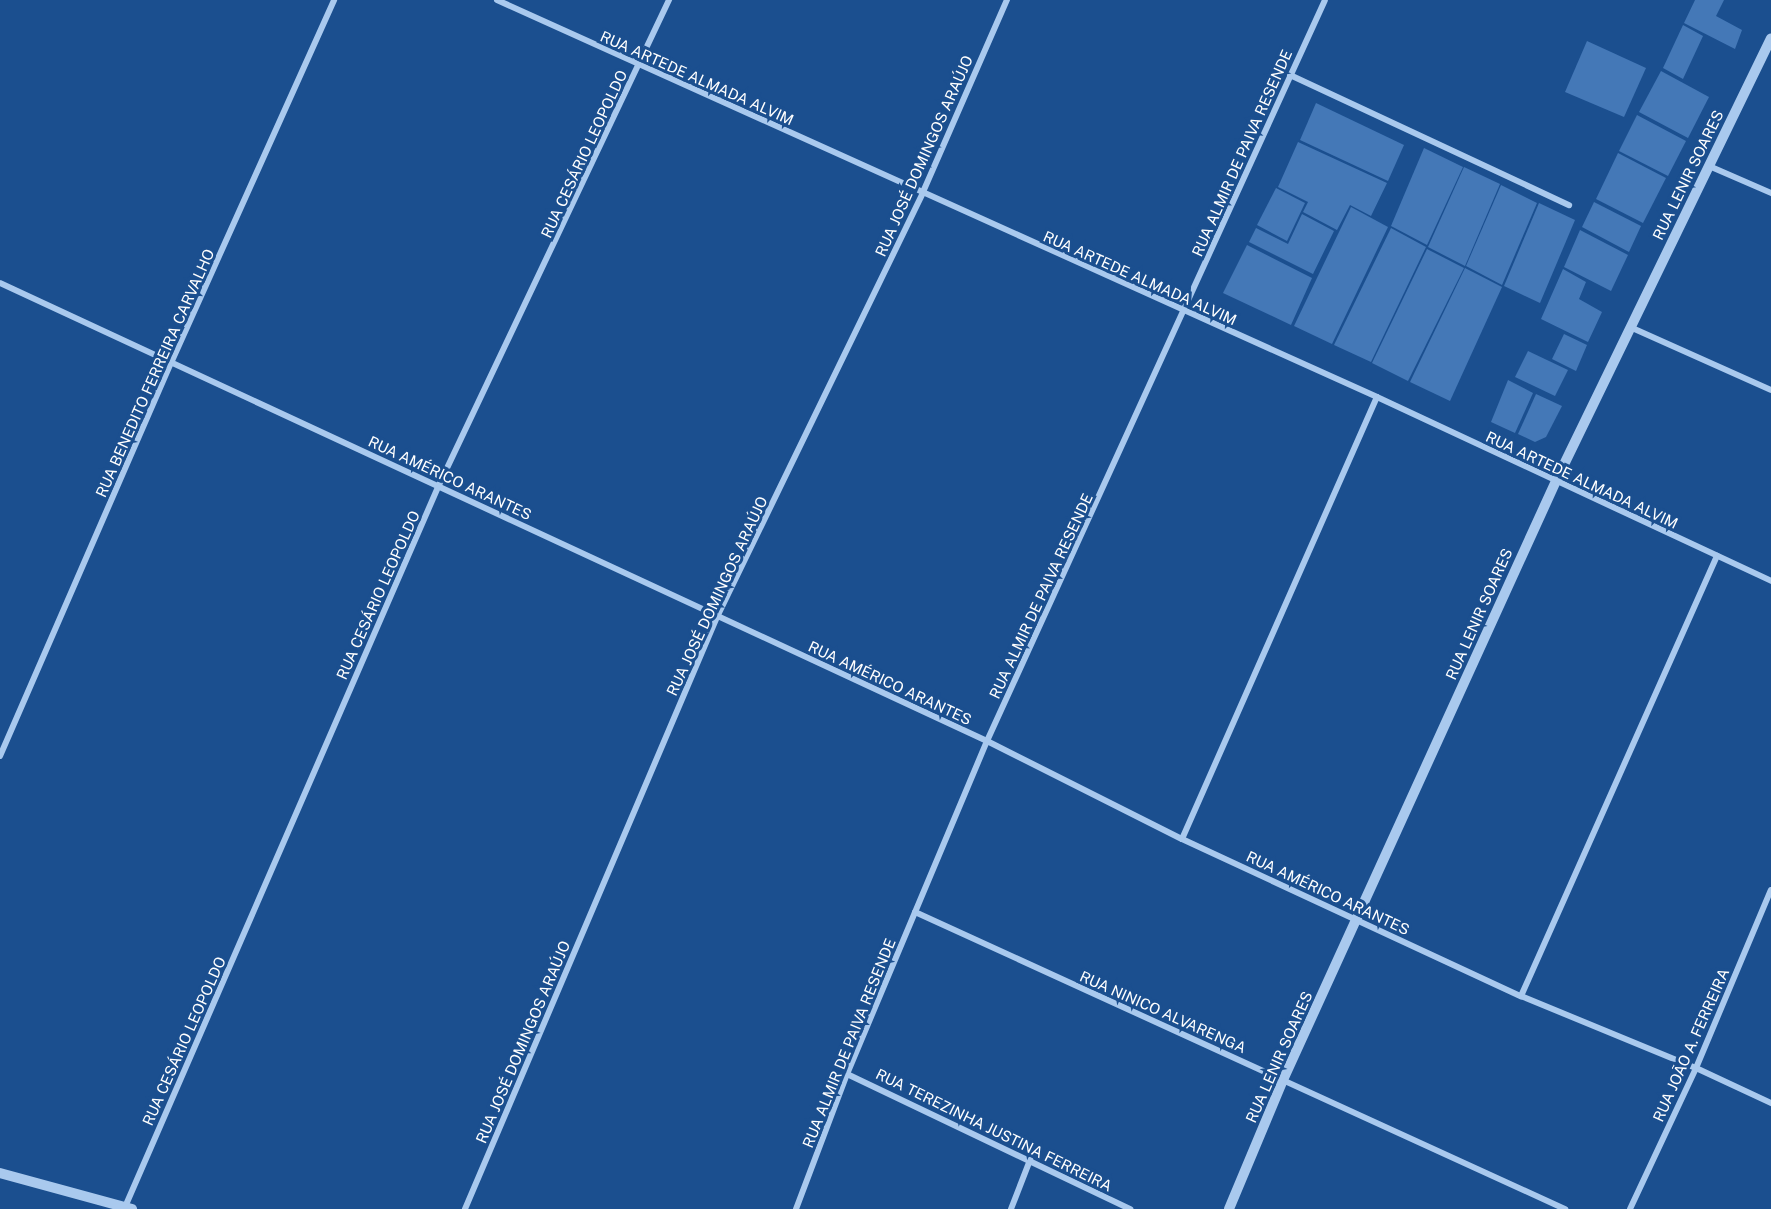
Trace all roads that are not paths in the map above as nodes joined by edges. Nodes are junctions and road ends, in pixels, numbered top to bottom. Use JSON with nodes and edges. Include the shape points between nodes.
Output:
{"nodes":[{"id":1,"x":334,"y":0,"type":"edge"},
{"id":2,"x":497,"y":0,"type":"edge"},
{"id":3,"x":669,"y":0,"type":"edge"},
{"id":4,"x":1007,"y":0,"type":"edge"},
{"id":5,"x":1325,"y":0,"type":"edge"},
{"id":6,"x":1771,"y":38,"type":"edge"},
{"id":7,"x":639,"y":66,"type":"junction"},
{"id":8,"x":1290,"y":75,"type":"junction"},
{"id":9,"x":1709,"y":166,"type":"junction"},
{"id":10,"x":923,"y":192,"type":"junction"},
{"id":11,"x":1771,"y":194,"type":"edge"},
{"id":12,"x":1569,"y":205,"type":"dead end"},
{"id":13,"x":0,"y":283,"type":"edge"},
{"id":14,"x":1184,"y":311,"type":"junction"},
{"id":15,"x":1630,"y":327,"type":"junction"},
{"id":16,"x":171,"y":363,"type":"junction"},
{"id":17,"x":1771,"y":390,"type":"edge"},
{"id":18,"x":1377,"y":398,"type":"junction"},
{"id":19,"x":1556,"y":481,"type":"junction"},
{"id":20,"x":439,"y":485,"type":"junction"},
{"id":21,"x":1717,"y":556,"type":"junction"},
{"id":22,"x":1771,"y":581,"type":"edge"},
{"id":23,"x":717,"y":617,"type":"junction"},
{"id":24,"x":987,"y":741,"type":"junction"},
{"id":25,"x":0,"y":756,"type":"edge"},
{"id":26,"x":1182,"y":839,"type":"junction"},
{"id":27,"x":1771,"y":890,"type":"edge"},
{"id":28,"x":915,"y":912,"type":"junction"},
{"id":29,"x":1357,"y":920,"type":"junction"},
{"id":30,"x":1521,"y":996,"type":"junction"},
{"id":31,"x":1695,"y":1068,"type":"junction"},
{"id":32,"x":847,"y":1074,"type":"junction"},
{"id":33,"x":1283,"y":1080,"type":"junction"},
{"id":34,"x":1771,"y":1102,"type":"edge"},
{"id":35,"x":1030,"y":1160,"type":"junction"},
{"id":36,"x":0,"y":1173,"type":"edge"},
{"id":37,"x":128,"y":1208,"type":"edge"},
{"id":38,"x":465,"y":1209,"type":"edge"},
{"id":39,"x":796,"y":1209,"type":"edge"},
{"id":40,"x":1011,"y":1209,"type":"edge"},
{"id":41,"x":1130,"y":1209,"type":"edge"},
{"id":42,"x":1229,"y":1209,"type":"edge"},
{"id":43,"x":1565,"y":1209,"type":"edge"},
{"id":44,"x":1630,"y":1209,"type":"edge"}],
"edges":[{"from":1,"to":16,"type":"street","name":"RUA BENEDITO FERREIRA CARVALHO"},
{"from":2,"to":7,"type":"street","name":"RUA ARTEDE ALMADA ALVIM"},
{"from":3,"to":7,"type":"street","name":"RUA CESÁRIO LEOPOLDO"},
{"from":4,"to":10,"type":"street","name":"RUA JOSÉ DOMINGOS ARAÚJO"},
{"from":5,"to":8,"type":"street","name":"RUA ALMIR DE PAIVA RESENDE"},
{"from":6,"to":9,"type":"street","name":"RUA LENIR SOARES"},
{"from":7,"to":10,"type":"street","name":"RUA ARTEDE ALMADA ALVIM"},
{"from":7,"to":20,"type":"street","name":"RUA CESÁRIO LEOPOLDO"},
{"from":8,"to":12,"type":"street"},
{"from":8,"to":14,"type":"street","name":"RUA ALMIR DE PAIVA RESENDE"},
{"from":9,"to":11,"type":"street"},
{"from":9,"to":15,"type":"street","name":"RUA LENIR SOARES"},
{"from":10,"to":14,"type":"street","name":"RUA ARTEDE ALMADA ALVIM"},
{"from":10,"to":23,"type":"street","name":"RUA JOSÉ DOMINGOS ARAÚJO"},
{"from":13,"to":16,"type":"street","name":"RUA AMÉRICO ARANTES"},
{"from":14,"to":18,"type":"street","name":"RUA ARTEDE ALMADA ALVIM"},
{"from":14,"to":24,"type":"street","name":"RUA ALMIR DE PAIVA RESENDE"},
{"from":15,"to":17,"type":"street"},
{"from":15,"to":19,"type":"street","name":"RUA LENIR SOARES"},
{"from":16,"to":20,"type":"street","name":"RUA AMÉRICO ARANTES"},
{"from":16,"to":25,"type":"street","name":"RUA BENEDITO FERREIRA CARVALHO"},
{"from":18,"to":19,"type":"street","name":"RUA ARTEDE ALMADA ALVIM"},
{"from":18,"to":26,"type":"street"},
{"from":19,"to":21,"type":"street","name":"RUA ARTEDE ALMADA ALVIM"},
{"from":19,"to":29,"type":"street","name":"RUA LENIR SOARES"},
{"from":20,"to":23,"type":"street","name":"RUA AMÉRICO ARANTES"},
{"from":20,"to":37,"type":"street","name":"RUA CESÁRIO LEOPOLDO"},
{"from":21,"to":22,"type":"street","name":"RUA ARTEDE ALMADA ALVIM"},
{"from":21,"to":30,"type":"street"},
{"from":23,"to":24,"type":"street","name":"RUA AMÉRICO ARANTES"},
{"from":23,"to":38,"type":"street","name":"RUA JOSÉ DOMINGOS ARAÚJO"},
{"from":24,"to":26,"type":"street","name":"RUA AMÉRICO ARANTES"},
{"from":24,"to":28,"type":"street","name":"RUA ALMIR DE PAIVA RESENDE"},
{"from":26,"to":29,"type":"street","name":"RUA AMÉRICO ARANTES"},
{"from":27,"to":31,"type":"street","name":"RUA JOÃO A. FERREIRA"},
{"from":28,"to":32,"type":"street","name":"RUA ALMIR DE PAIVA RESENDE"},
{"from":28,"to":33,"type":"street","name":"RUA NINICO ALVARENGA"},
{"from":29,"to":30,"type":"street","name":"RUA AMÉRICO ARANTES"},
{"from":29,"to":33,"type":"street","name":"RUA LENIR SOARES"},
{"from":30,"to":31,"type":"street","name":"RUA AMÉRICO ARANTES"},
{"from":31,"to":34,"type":"street","name":"RUA AMÉRICO ARANTES"},
{"from":31,"to":44,"type":"street","name":"RUA JOÃO A. FERREIRA"},
{"from":32,"to":35,"type":"street","name":"RUA TEREZINHA JUSTINA FERREIRA"},
{"from":32,"to":39,"type":"street","name":"RUA ALMIR DE PAIVA RESENDE"},
{"from":33,"to":42,"type":"street","name":"RUA LENIR SOARES"},
{"from":33,"to":43,"type":"street","name":"RUA NINICO ALVARENGA"},
{"from":35,"to":40,"type":"street"},
{"from":35,"to":41,"type":"street","name":"RUA TEREZINHA JUSTINA FERREIRA"},
{"from":36,"to":37,"type":"street"}]}
